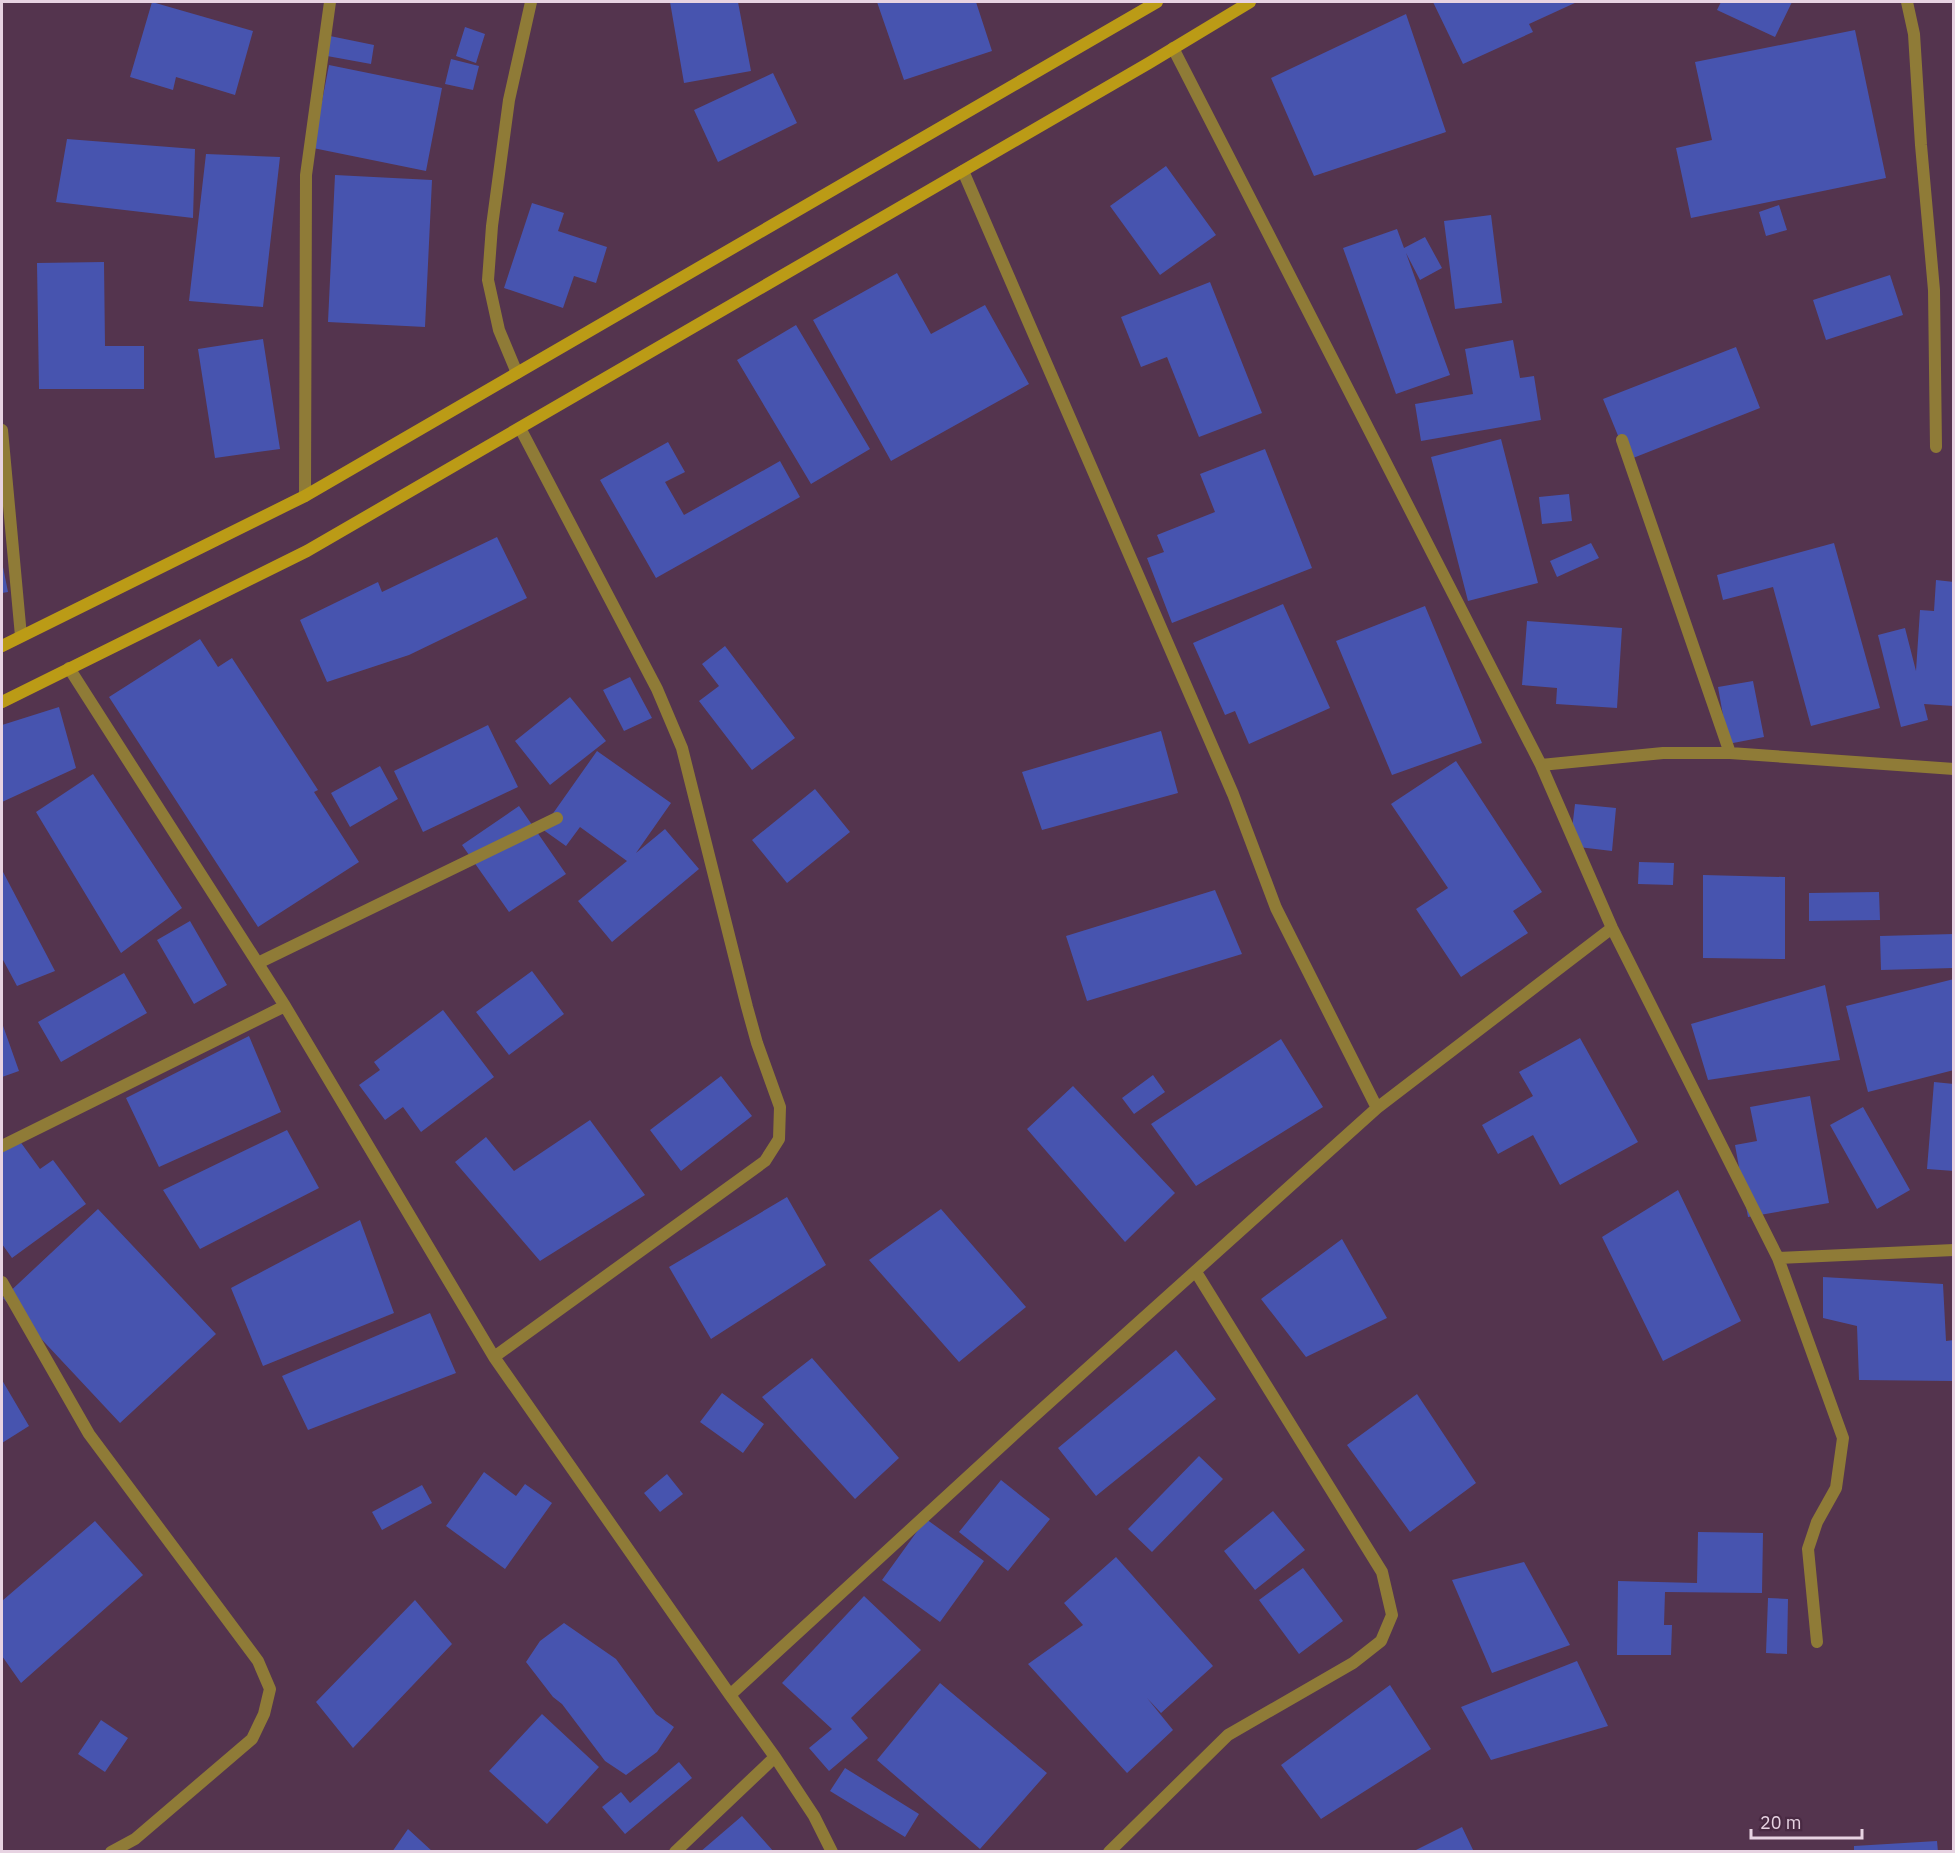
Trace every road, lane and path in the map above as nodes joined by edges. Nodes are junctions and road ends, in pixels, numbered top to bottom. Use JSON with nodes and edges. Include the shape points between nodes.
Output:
{"nodes":[{"id":1,"x":330,"y":2,"type":"edge"},
{"id":2,"x":531,"y":2,"type":"edge"},
{"id":3,"x":1157,"y":2,"type":"edge"},
{"id":4,"x":1250,"y":2,"type":"edge"},
{"id":5,"x":1907,"y":2,"type":"edge"},
{"id":6,"x":1144,"y":5,"type":"edge"},
{"id":7,"x":1173,"y":48,"type":"junction"},
{"id":8,"x":963,"y":171,"type":"junction"},
{"id":9,"x":517,"y":373,"type":"junction"},
{"id":10,"x":520,"y":428,"type":"junction"},
{"id":11,"x":2,"y":430,"type":"edge"},
{"id":12,"x":1622,"y":440,"type":"dead end"},
{"id":13,"x":1936,"y":447,"type":"dead end"},
{"id":14,"x":305,"y":496,"type":"junction"},
{"id":15,"x":21,"y":636,"type":"junction"},
{"id":16,"x":2,"y":646,"type":"edge"},
{"id":17,"x":69,"y":669,"type":"junction"},
{"id":18,"x":2,"y":702,"type":"edge"},
{"id":19,"x":1730,"y":753,"type":"junction"},
{"id":20,"x":1540,"y":765,"type":"junction"},
{"id":21,"x":1953,"y":769,"type":"edge"},
{"id":22,"x":557,"y":818,"type":"dead end"},
{"id":23,"x":1612,"y":928,"type":"junction"},
{"id":24,"x":258,"y":963,"type":"junction"},
{"id":25,"x":285,"y":1006,"type":"junction"},
{"id":26,"x":1377,"y":1108,"type":"junction"},
{"id":27,"x":2,"y":1146,"type":"edge"},
{"id":28,"x":1953,"y":1250,"type":"edge"},
{"id":29,"x":1778,"y":1258,"type":"junction"},
{"id":30,"x":1196,"y":1272,"type":"junction"},
{"id":31,"x":2,"y":1282,"type":"edge"},
{"id":32,"x":494,"y":1357,"type":"junction"},
{"id":33,"x":1817,"y":1642,"type":"dead end"},
{"id":34,"x":730,"y":1695,"type":"junction"},
{"id":35,"x":776,"y":1757,"type":"junction"},
{"id":36,"x":831,"y":1849,"type":"edge"},
{"id":37,"x":111,"y":1851,"type":"edge"},
{"id":38,"x":675,"y":1851,"type":"edge"},
{"id":39,"x":843,"y":1851,"type":"edge"},
{"id":40,"x":1109,"y":1851,"type":"edge"}],
"edges":[{"from":1,"to":14,"type":"street","via":[[306,175]]},
{"from":2,"to":9,"type":"street","via":[[509,100],[488,280],[499,330]]},
{"from":3,"to":6,"type":"main road"},
{"from":4,"to":7,"type":"main road"},
{"from":5,"to":13,"type":"street","via":[[1914,34],[1935,290]]},
{"from":6,"to":9,"type":"main road"},
{"from":7,"to":8,"type":"main road"},
{"from":7,"to":20,"type":"street"},
{"from":8,"to":10,"type":"main road"},
{"from":8,"to":26,"type":"street","via":[[1233,794],[1276,908]]},
{"from":9,"to":14,"type":"main road"},
{"from":10,"to":17,"type":"main road","via":[[307,551]]},
{"from":10,"to":32,"type":"street","via":[[657,689],[682,748],[747,1007],[780,1107],[779,1139],[765,1161]]},
{"from":11,"to":15,"type":"street"},
{"from":12,"to":19,"type":"street"},
{"from":14,"to":15,"type":"main road"},
{"from":15,"to":16,"type":"main road"},
{"from":17,"to":18,"type":"main road"},
{"from":17,"to":24,"type":"street"},
{"from":19,"to":20,"type":"street","via":[[1663,753]]},
{"from":19,"to":21,"type":"street"},
{"from":20,"to":23,"type":"street"},
{"from":22,"to":24,"type":"street"},
{"from":23,"to":26,"type":"street"},
{"from":23,"to":29,"type":"street"},
{"from":24,"to":25,"type":"street"},
{"from":25,"to":27,"type":"street"},
{"from":25,"to":32,"type":"street"},
{"from":26,"to":30,"type":"street"},
{"from":28,"to":29,"type":"street"},
{"from":29,"to":33,"type":"street","via":[[1844,1438],[1836,1488],[1817,1522],[1808,1549]]},
{"from":30,"to":34,"type":"street"},
{"from":30,"to":40,"type":"street","via":[[1383,1572],[1392,1615],[1381,1641],[1353,1663],[1227,1735]]},
{"from":31,"to":37,"type":"street","via":[[89,1434],[258,1661],[270,1689],[252,1739],[135,1839]]},
{"from":32,"to":34,"type":"street"},
{"from":34,"to":35,"type":"street"},
{"from":35,"to":36,"type":"street"},
{"from":35,"to":38,"type":"street"},
{"from":36,"to":39,"type":"street"}]}
